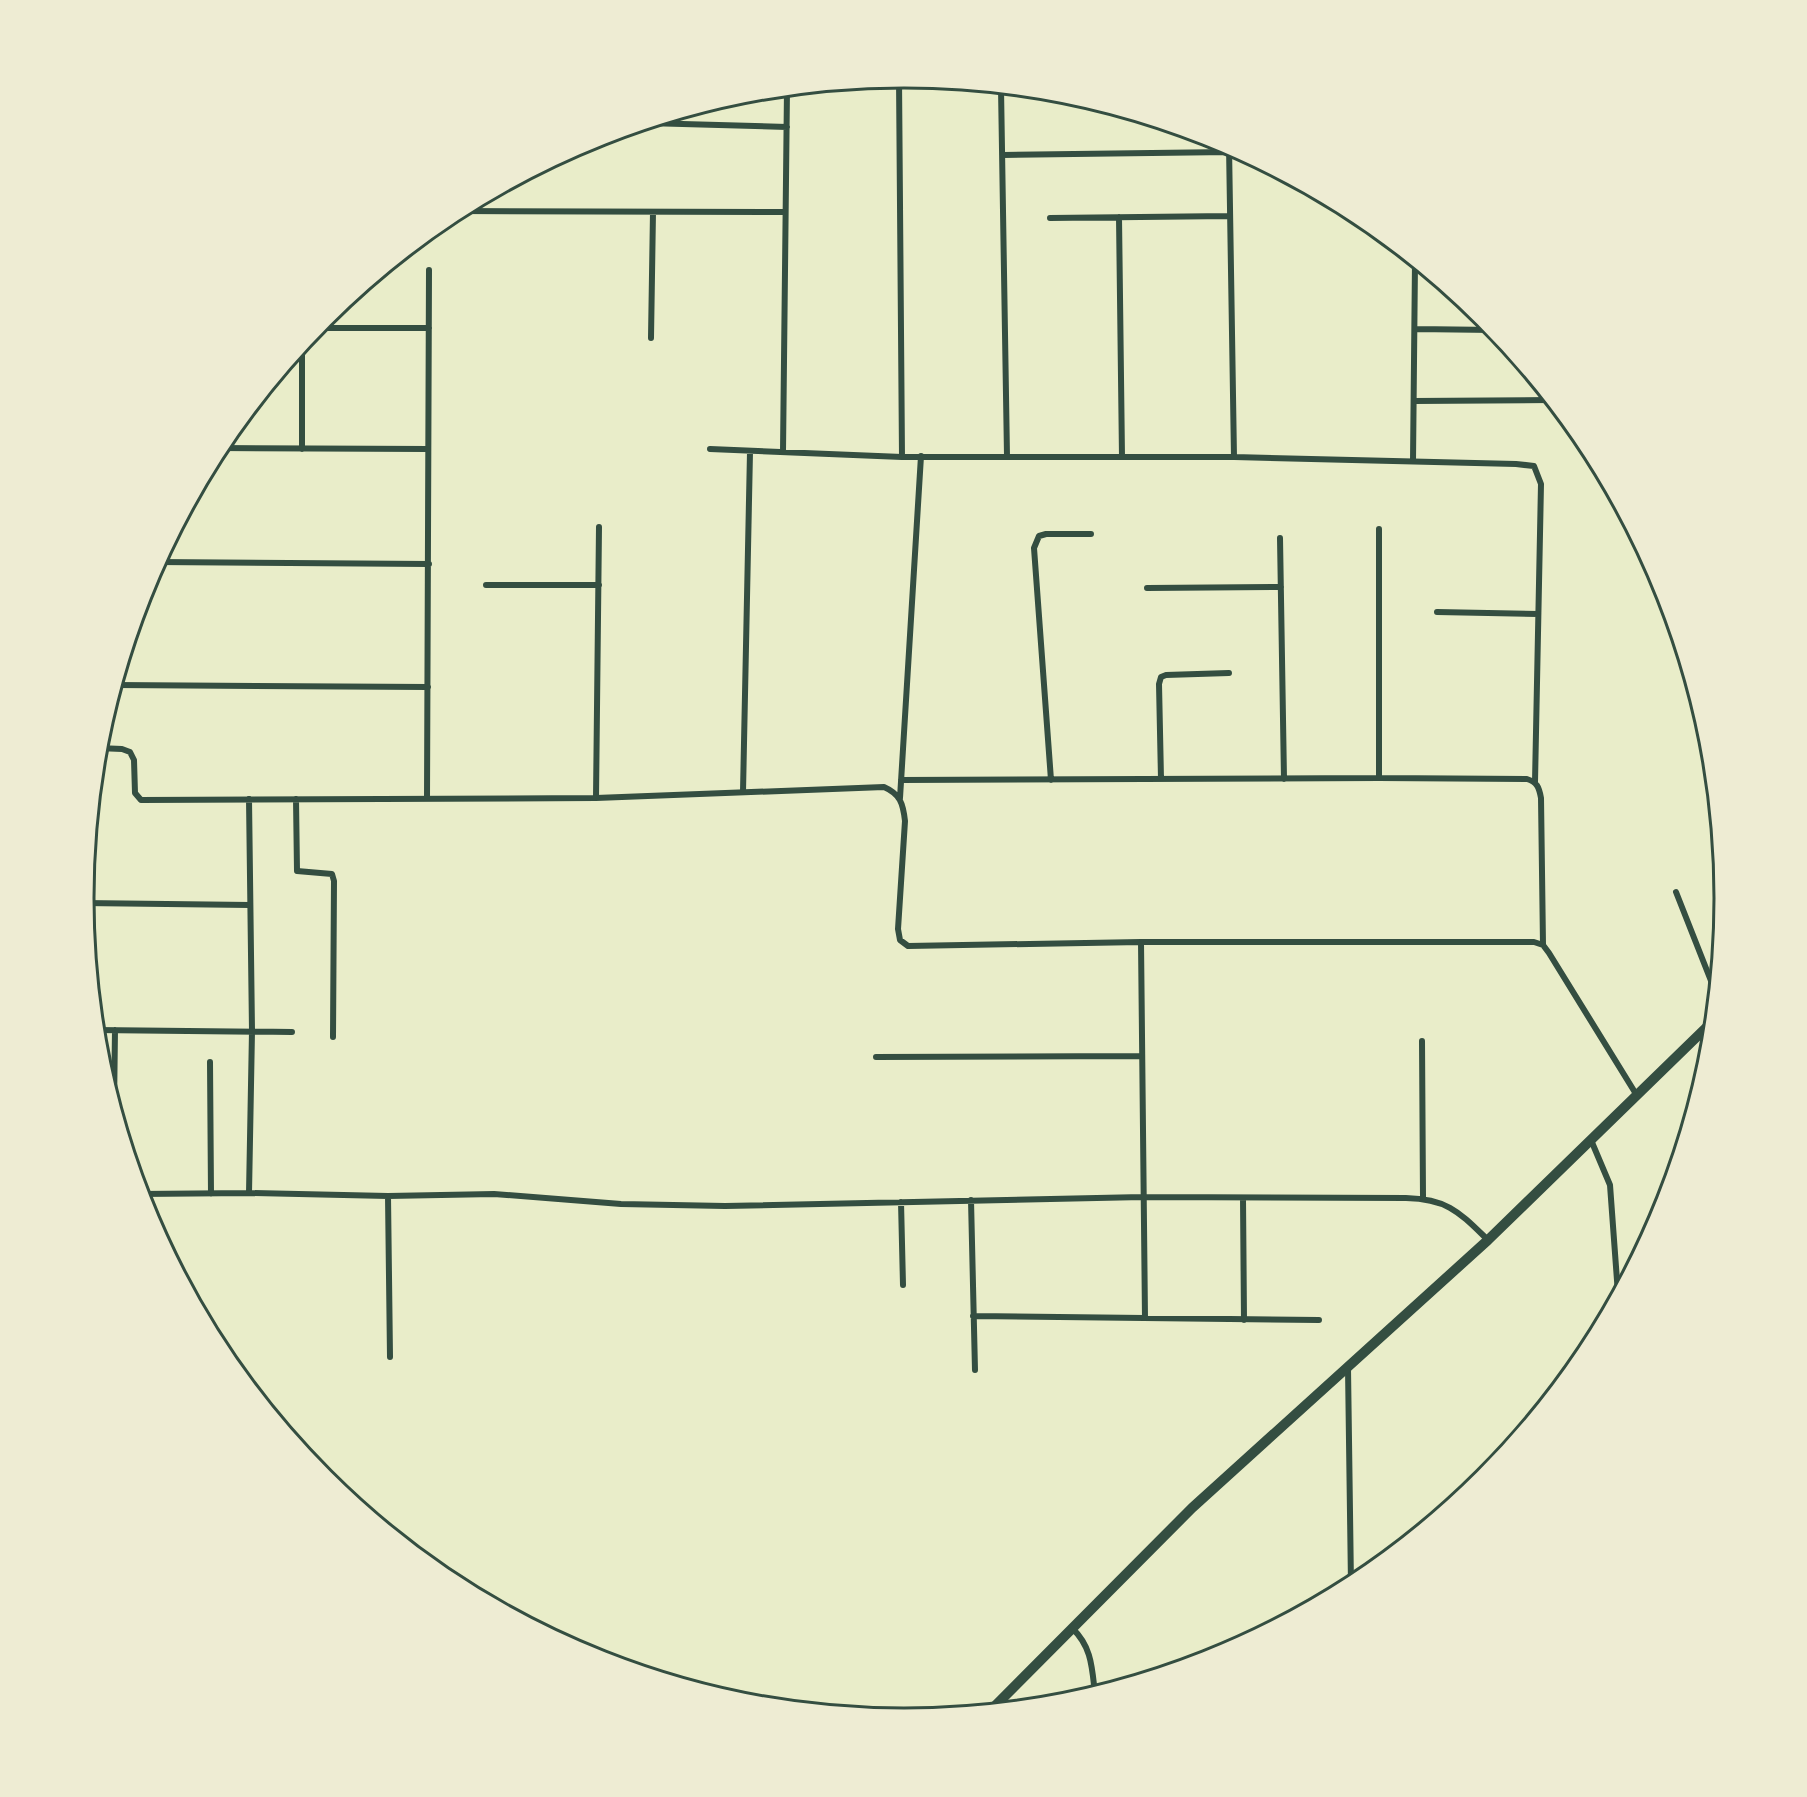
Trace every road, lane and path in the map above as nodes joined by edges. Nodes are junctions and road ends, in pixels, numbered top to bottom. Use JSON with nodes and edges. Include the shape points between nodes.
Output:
{"nodes":[{"id":1,"x":899,"y":88,"type":"edge"},
{"id":2,"x":1001,"y":94,"type":"edge"},
{"id":3,"x":787,"y":97,"type":"edge"},
{"id":4,"x":668,"y":124,"type":"edge"},
{"id":5,"x":787,"y":127,"type":"junction"},
{"id":6,"x":1212,"y":149,"type":"edge"},
{"id":7,"x":1003,"y":155,"type":"junction"},
{"id":8,"x":1229,"y":157,"type":"edge"},
{"id":9,"x":475,"y":211,"type":"edge"},
{"id":10,"x":653,"y":212,"type":"junction"},
{"id":11,"x":785,"y":212,"type":"junction"},
{"id":12,"x":1230,"y":216,"type":"junction"},
{"id":13,"x":1119,"y":217,"type":"junction"},
{"id":14,"x":1050,"y":218,"type":"dead end"},
{"id":15,"x":429,"y":270,"type":"dead end"},
{"id":16,"x":1415,"y":271,"type":"edge"},
{"id":17,"x":329,"y":328,"type":"edge"},
{"id":18,"x":429,"y":328,"type":"junction"},
{"id":19,"x":1415,"y":329,"type":"junction"},
{"id":20,"x":1480,"y":330,"type":"edge"},
{"id":21,"x":651,"y":338,"type":"dead end"},
{"id":22,"x":302,"y":357,"type":"edge"},
{"id":23,"x":1542,"y":400,"type":"edge"},
{"id":24,"x":1414,"y":401,"type":"junction"},
{"id":25,"x":230,"y":448,"type":"edge"},
{"id":26,"x":302,"y":449,"type":"junction"},
{"id":27,"x":428,"y":449,"type":"junction"},
{"id":28,"x":710,"y":449,"type":"dead end"},
{"id":29,"x":750,"y":452,"type":"junction"},
{"id":30,"x":783,"y":453,"type":"junction"},
{"id":31,"x":902,"y":456,"type":"junction"},
{"id":32,"x":921,"y":456,"type":"junction"},
{"id":33,"x":1007,"y":456,"type":"junction"},
{"id":34,"x":1122,"y":457,"type":"junction"},
{"id":35,"x":1234,"y":457,"type":"junction"},
{"id":36,"x":1413,"y":461,"type":"junction"},
{"id":37,"x":599,"y":527,"type":"dead end"},
{"id":38,"x":1379,"y":529,"type":"dead end"},
{"id":39,"x":1091,"y":534,"type":"dead end"},
{"id":40,"x":1280,"y":538,"type":"dead end"},
{"id":41,"x":167,"y":562,"type":"edge"},
{"id":42,"x":429,"y":564,"type":"junction"},
{"id":43,"x":486,"y":585,"type":"dead end"},
{"id":44,"x":599,"y":585,"type":"junction"},
{"id":45,"x":1281,"y":586,"type":"junction"},
{"id":46,"x":1147,"y":588,"type":"dead end"},
{"id":47,"x":1437,"y":612,"type":"dead end"},
{"id":48,"x":1538,"y":614,"type":"junction"},
{"id":49,"x":1229,"y":673,"type":"dead end"},
{"id":50,"x":122,"y":685,"type":"edge"},
{"id":51,"x":428,"y":687,"type":"junction"},
{"id":52,"x":108,"y":748,"type":"edge"},
{"id":53,"x":1379,"y":778,"type":"junction"},
{"id":54,"x":1161,"y":779,"type":"junction"},
{"id":55,"x":1284,"y":779,"type":"junction"},
{"id":56,"x":901,"y":780,"type":"junction"},
{"id":57,"x":1052,"y":780,"type":"junction"},
{"id":58,"x":1535,"y":782,"type":"junction"},
{"id":59,"x":743,"y":792,"type":"junction"},
{"id":60,"x":596,"y":798,"type":"junction"},
{"id":61,"x":900,"y":798,"type":"junction"},
{"id":62,"x":249,"y":799,"type":"junction"},
{"id":63,"x":296,"y":799,"type":"junction"},
{"id":64,"x":427,"y":799,"type":"junction"},
{"id":65,"x":1676,"y":892,"type":"dead end"},
{"id":66,"x":94,"y":903,"type":"edge"},
{"id":67,"x":250,"y":905,"type":"junction"},
{"id":68,"x":1141,"y":942,"type":"junction"},
{"id":69,"x":1543,"y":945,"type":"junction"},
{"id":70,"x":1710,"y":977,"type":"edge"},
{"id":71,"x":104,"y":1030,"type":"edge"},
{"id":72,"x":115,"y":1030,"type":"junction"},
{"id":73,"x":252,"y":1031,"type":"junction"},
{"id":74,"x":1702,"y":1031,"type":"edge"},
{"id":75,"x":292,"y":1032,"type":"dead end"},
{"id":76,"x":333,"y":1037,"type":"dead end"},
{"id":77,"x":1422,"y":1041,"type":"dead end"},
{"id":78,"x":1142,"y":1056,"type":"junction"},
{"id":79,"x":876,"y":1057,"type":"dead end"},
{"id":80,"x":210,"y":1062,"type":"dead end"},
{"id":81,"x":114,"y":1080,"type":"edge"},
{"id":82,"x":1636,"y":1094,"type":"junction"},
{"id":83,"x":1591,"y":1140,"type":"junction"},
{"id":84,"x":249,"y":1193,"type":"junction"},
{"id":85,"x":150,"y":1194,"type":"edge"},
{"id":86,"x":211,"y":1194,"type":"junction"},
{"id":87,"x":388,"y":1196,"type":"junction"},
{"id":88,"x":1143,"y":1197,"type":"junction"},
{"id":89,"x":1243,"y":1197,"type":"junction"},
{"id":90,"x":1423,"y":1198,"type":"junction"},
{"id":91,"x":971,"y":1200,"type":"junction"},
{"id":92,"x":902,"y":1202,"type":"junction"},
{"id":93,"x":1488,"y":1240,"type":"junction"},
{"id":94,"x":1617,"y":1281,"type":"edge"},
{"id":95,"x":903,"y":1285,"type":"dead end"},
{"id":96,"x":973,"y":1316,"type":"junction"},
{"id":97,"x":1146,"y":1318,"type":"junction"},
{"id":98,"x":1244,"y":1320,"type":"junction"},
{"id":99,"x":1319,"y":1320,"type":"dead end"},
{"id":100,"x":390,"y":1357,"type":"dead end"},
{"id":101,"x":1348,"y":1367,"type":"junction"},
{"id":102,"x":975,"y":1370,"type":"dead end"},
{"id":103,"x":1352,"y":1573,"type":"edge"},
{"id":104,"x":1072,"y":1628,"type":"junction"},
{"id":105,"x":1094,"y":1685,"type":"edge"},
{"id":106,"x":997,"y":1703,"type":"edge"}],
"edges":[{"from":1,"to":31,"type":"street"},
{"from":2,"to":7,"type":"street"},
{"from":3,"to":5,"type":"street"},
{"from":4,"to":5,"type":"street"},
{"from":5,"to":11,"type":"street"},
{"from":6,"to":7,"type":"street"},
{"from":7,"to":33,"type":"street"},
{"from":8,"to":12,"type":"street"},
{"from":9,"to":10,"type":"street"},
{"from":10,"to":11,"type":"street"},
{"from":10,"to":21,"type":"street"},
{"from":11,"to":30,"type":"street"},
{"from":12,"to":13,"type":"street"},
{"from":12,"to":35,"type":"street"},
{"from":13,"to":14,"type":"street"},
{"from":13,"to":34,"type":"street"},
{"from":15,"to":18,"type":"street"},
{"from":16,"to":19,"type":"street"},
{"from":17,"to":18,"type":"street"},
{"from":18,"to":27,"type":"street"},
{"from":19,"to":20,"type":"street"},
{"from":19,"to":24,"type":"street"},
{"from":22,"to":26,"type":"street"},
{"from":23,"to":24,"type":"street"},
{"from":24,"to":36,"type":"street"},
{"from":25,"to":26,"type":"street"},
{"from":26,"to":27,"type":"street"},
{"from":27,"to":42,"type":"street"},
{"from":28,"to":29,"type":"street"},
{"from":29,"to":30,"type":"street"},
{"from":29,"to":59,"type":"street"},
{"from":30,"to":31,"type":"street"},
{"from":31,"to":32,"type":"street"},
{"from":32,"to":33,"type":"street"},
{"from":32,"to":56,"type":"street"},
{"from":33,"to":34,"type":"street"},
{"from":34,"to":35,"type":"street"},
{"from":35,"to":36,"type":"street"},
{"from":36,"to":48,"type":"street","via":[[1534,466],[1541,484]]},
{"from":37,"to":44,"type":"street"},
{"from":38,"to":53,"type":"street"},
{"from":39,"to":57,"type":"street","via":[[1046,534],[1035,541]]},
{"from":40,"to":45,"type":"street"},
{"from":41,"to":42,"type":"street"},
{"from":42,"to":51,"type":"street"},
{"from":43,"to":44,"type":"street"},
{"from":44,"to":60,"type":"street"},
{"from":45,"to":46,"type":"street"},
{"from":45,"to":55,"type":"street"},
{"from":47,"to":48,"type":"street"},
{"from":48,"to":58,"type":"street"},
{"from":49,"to":54,"type":"street","via":[[1161,677]]},
{"from":50,"to":51,"type":"street"},
{"from":51,"to":64,"type":"street"},
{"from":52,"to":62,"type":"street","via":[[130,752],[134,760],[135,793],[141,800]]},
{"from":53,"to":55,"type":"street"},
{"from":53,"to":58,"type":"street","via":[[1517,778]]},
{"from":54,"to":55,"type":"street"},
{"from":54,"to":57,"type":"street"},
{"from":56,"to":57,"type":"street"},
{"from":56,"to":61,"type":"street"},
{"from":58,"to":69,"type":"street","via":[[1541,798]]},
{"from":59,"to":60,"type":"street"},
{"from":59,"to":61,"type":"street","via":[[871,786],[884,787]]},
{"from":60,"to":64,"type":"street"},
{"from":61,"to":68,"type":"street","via":[[905,820],[898,929],[900,940],[908,946]]},
{"from":62,"to":63,"type":"street"},
{"from":62,"to":67,"type":"street"},
{"from":63,"to":64,"type":"street"},
{"from":63,"to":76,"type":"street","via":[[297,871],[332,874],[334,881]]},
{"from":65,"to":70,"type":"street"},
{"from":66,"to":67,"type":"street"},
{"from":67,"to":73,"type":"street"},
{"from":68,"to":69,"type":"street"},
{"from":68,"to":78,"type":"street"},
{"from":69,"to":82,"type":"street"},
{"from":71,"to":72,"type":"street"},
{"from":72,"to":73,"type":"street"},
{"from":72,"to":81,"type":"street"},
{"from":73,"to":75,"type":"street"},
{"from":73,"to":84,"type":"street"},
{"from":74,"to":82,"type":"street"},
{"from":77,"to":90,"type":"street"},
{"from":78,"to":79,"type":"street"},
{"from":78,"to":88,"type":"street"},
{"from":80,"to":86,"type":"street"},
{"from":82,"to":83,"type":"street"},
{"from":83,"to":93,"type":"street"},
{"from":83,"to":94,"type":"street","via":[[1610,1185]]},
{"from":84,"to":86,"type":"street"},
{"from":84,"to":87,"type":"street"},
{"from":85,"to":86,"type":"street"},
{"from":87,"to":92,"type":"street","via":[[494,1194],[621,1204],[725,1206]]},
{"from":87,"to":100,"type":"street"},
{"from":88,"to":89,"type":"street"},
{"from":88,"to":91,"type":"street"},
{"from":88,"to":97,"type":"street"},
{"from":89,"to":90,"type":"street"},
{"from":89,"to":98,"type":"street"},
{"from":90,"to":93,"type":"street","via":[[1460,1213]]},
{"from":91,"to":92,"type":"street"},
{"from":91,"to":96,"type":"street"},
{"from":92,"to":95,"type":"street"},
{"from":93,"to":101,"type":"street"},
{"from":96,"to":97,"type":"street"},
{"from":96,"to":102,"type":"street"},
{"from":97,"to":98,"type":"street"},
{"from":98,"to":99,"type":"street"},
{"from":101,"to":103,"type":"street"},
{"from":101,"to":104,"type":"street","via":[[1192,1508]]},
{"from":104,"to":105,"type":"street","via":[[1083,1638]]},
{"from":104,"to":106,"type":"street"}]}
